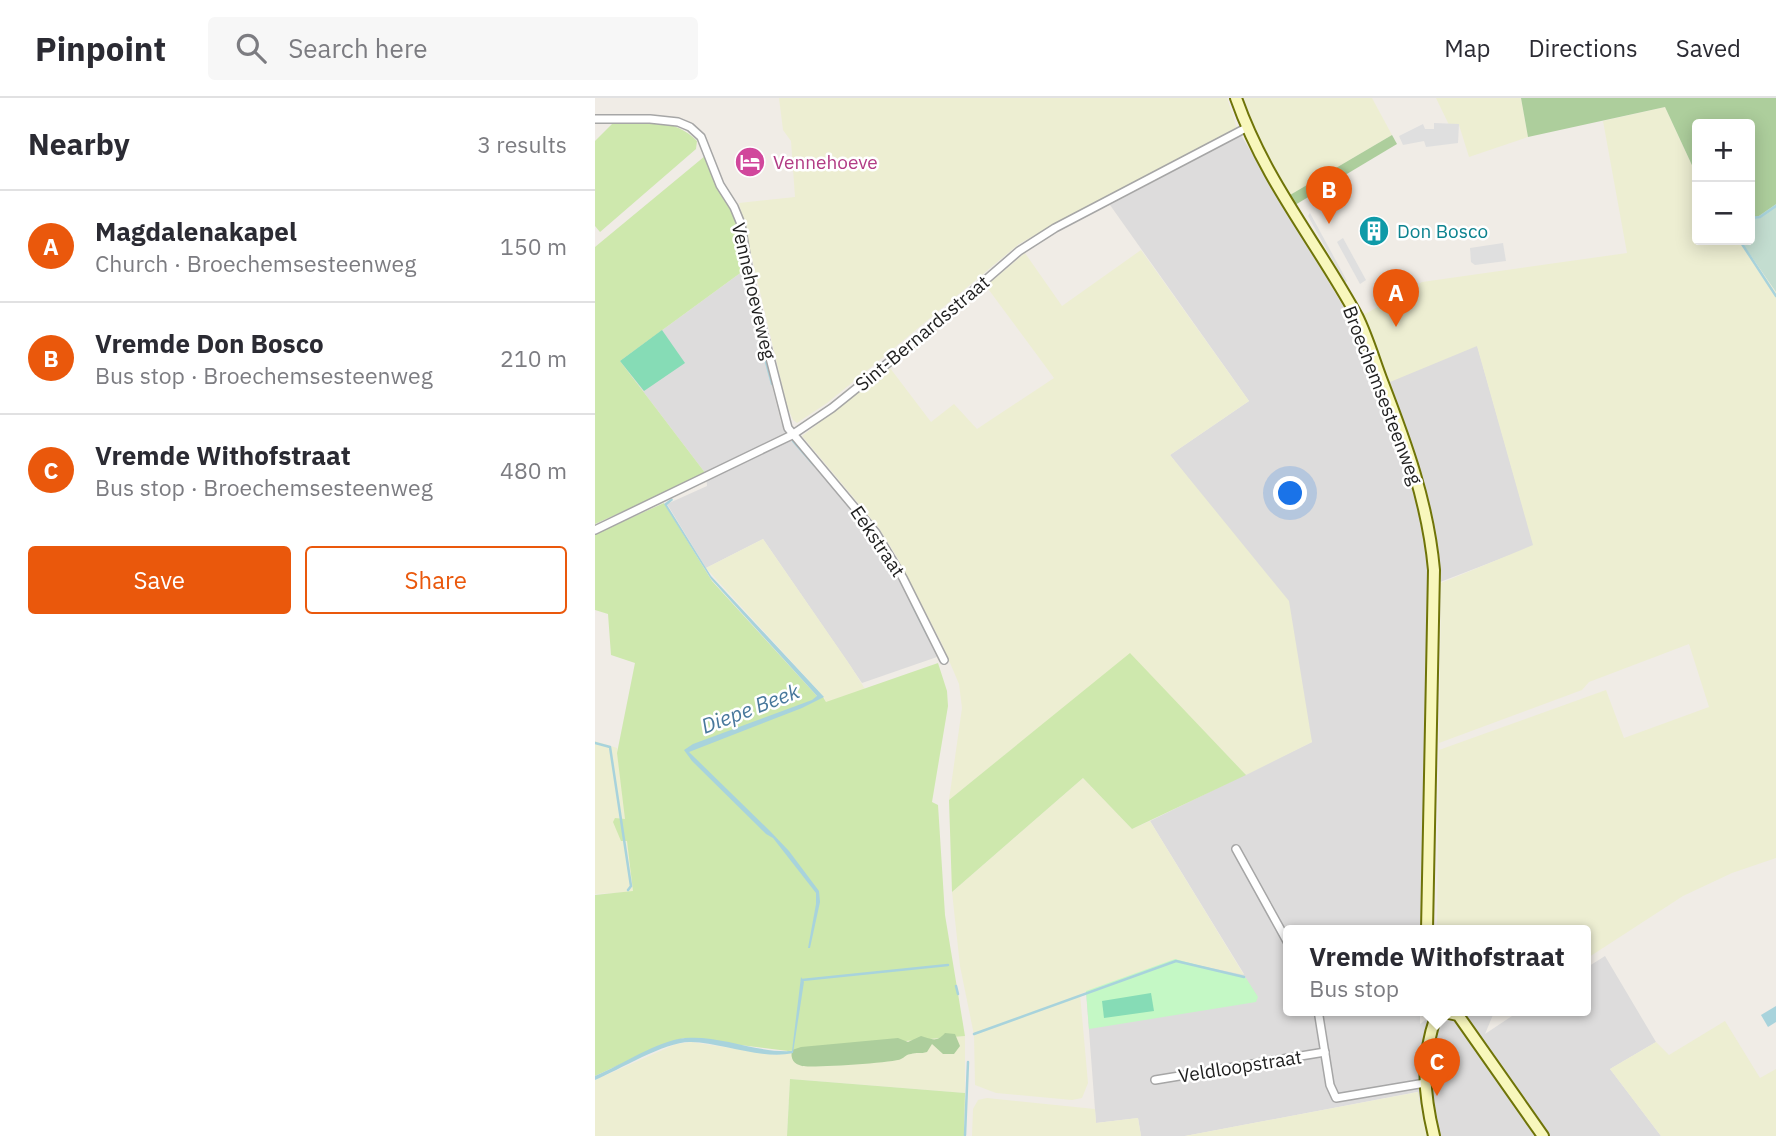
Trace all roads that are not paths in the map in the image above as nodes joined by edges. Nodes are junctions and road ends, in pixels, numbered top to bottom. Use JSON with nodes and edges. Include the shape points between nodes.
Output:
{"nodes":[{"id":1,"x":1236,"y":98,"type":"edge"},
{"id":2,"x":595,"y":119,"type":"edge"},
{"id":3,"x":1246,"y":128,"type":"junction"},
{"id":4,"x":792,"y":435,"type":"junction"},
{"id":5,"x":595,"y":530,"type":"edge"},
{"id":6,"x":944,"y":660,"type":"dead end"},
{"id":7,"x":1236,"y":849,"type":"dead end"},
{"id":8,"x":1427,"y":925,"type":"edge"},
{"id":9,"x":1283,"y":934,"type":"edge"},
{"id":10,"x":1319,"y":1016,"type":"edge"},
{"id":11,"x":1436,"y":1016,"type":"edge"},
{"id":12,"x":1459,"y":1016,"type":"edge"},
{"id":13,"x":1325,"y":1052,"type":"junction"},
{"id":14,"x":1155,"y":1080,"type":"dead end"},
{"id":15,"x":1425,"y":1083,"type":"junction"},
{"id":16,"x":1434,"y":1136,"type":"edge"},
{"id":17,"x":1543,"y":1136,"type":"edge"}],
"edges":[{"from":1,"to":3,"type":"street","name":"Broechemsesteenweg"},
{"from":2,"to":4,"type":"street","name":"Vennehoeveweg","via":[[678,122],[701,137],[741,224],[753,292]]},
{"from":3,"to":4,"type":"street","name":"Sint-Bernardsstraat","via":[[1019,251],[914,342]]},
{"from":3,"to":8,"type":"street","name":"Broechemsesteenweg","via":[[1358,318],[1426,508],[1434,570]]},
{"from":4,"to":5,"type":"street","name":"Sint-Bernardsstraat"},
{"from":4,"to":6,"type":"street","name":"Eekstraat","via":[[876,533]]},
{"from":7,"to":9,"type":"street"},
{"from":10,"to":13,"type":"street"},
{"from":11,"to":15,"type":"street","via":[[1427,1046]]},
{"from":12,"to":17,"type":"street"},
{"from":13,"to":14,"type":"street","name":"Veldloopstraat"},
{"from":13,"to":15,"type":"street","via":[[1336,1098]]},
{"from":15,"to":16,"type":"street"}]}
